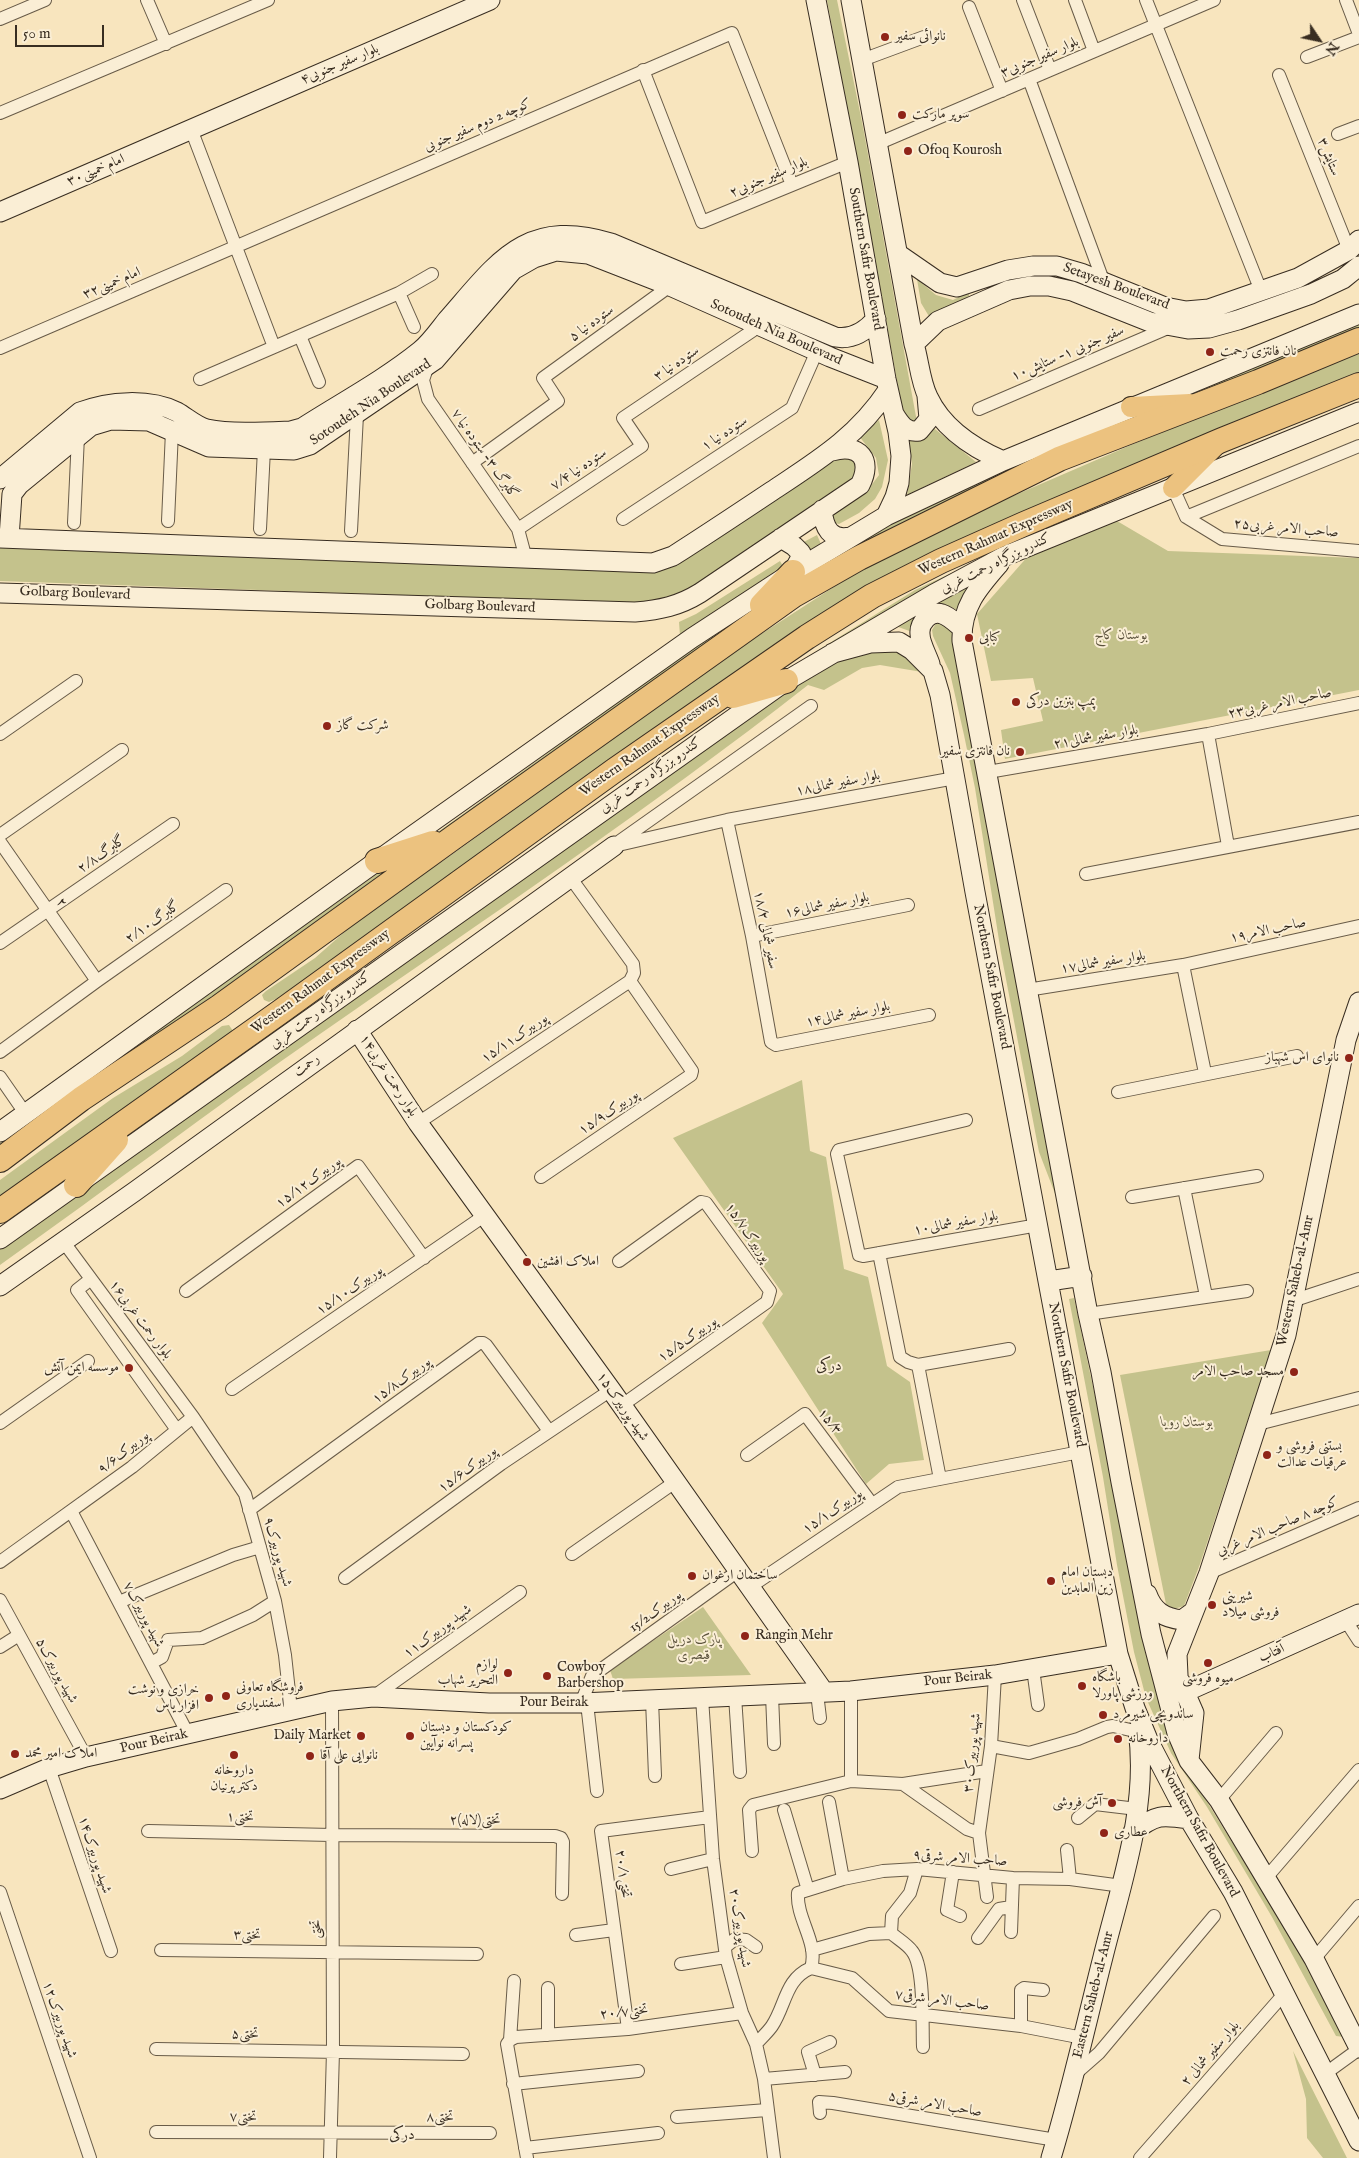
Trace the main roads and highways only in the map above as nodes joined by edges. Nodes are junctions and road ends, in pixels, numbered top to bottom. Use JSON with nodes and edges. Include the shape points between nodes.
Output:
{"nodes":[{"id":1,"x":1359,"y":340,"type":"edge"},
{"id":2,"x":1359,"y":385,"type":"edge"},
{"id":3,"x":1202,"y":404,"type":"junction"},
{"id":4,"x":1131,"y":407,"type":"road end"},
{"id":5,"x":1222,"y":440,"type":"junction"},
{"id":6,"x":1173,"y":488,"type":"road end"},
{"id":7,"x":793,"y":572,"type":"road end"},
{"id":8,"x":721,"y":648,"type":"junction"},
{"id":9,"x":786,"y":681,"type":"road end"},
{"id":10,"x":715,"y":701,"type":"junction"},
{"id":11,"x":454,"y":837,"type":"junction"},
{"id":12,"x":377,"y":861,"type":"road end"},
{"id":13,"x":257,"y":980,"type":"junction"},
{"id":14,"x":219,"y":1007,"type":"junction"},
{"id":15,"x":280,"y":1012,"type":"junction"},
{"id":16,"x":244,"y":1038,"type":"junction"},
{"id":17,"x":142,"y":1110,"type":"junction"},
{"id":18,"x":0,"y":1160,"type":"edge"},
{"id":19,"x":76,"y":1186,"type":"road end"},
{"id":20,"x":0,"y":1211,"type":"edge"}],
"edges":[{"from":1,"to":3,"type":"highway"},
{"from":2,"to":5,"type":"highway","name":"Western Rahmat Expressway"},
{"from":3,"to":4,"type":"main road"},
{"from":3,"to":8,"type":"highway","via":[[1059,459],[859,558],[794,595]]},
{"from":5,"to":6,"type":"main road"},
{"from":5,"to":10,"type":"highway","name":"Western Rahmat Expressway","via":[[1024,524],[903,580],[807,637]]},
{"from":7,"to":8,"type":"highway"},
{"from":8,"to":11,"type":"highway"},
{"from":9,"to":10,"type":"highway"},
{"from":10,"to":15,"type":"highway","name":"Western Rahmat Expressway","via":[[614,770]]},
{"from":11,"to":12,"type":"highway"},
{"from":11,"to":13,"type":"highway"},
{"from":13,"to":14,"type":"highway"},
{"from":13,"to":15,"type":"highway","via":[[260,1002],[265,1008]]},
{"from":14,"to":16,"type":"highway","via":[[238,1012],[245,1024]]},
{"from":14,"to":18,"type":"highway","via":[[81,1099]]},
{"from":15,"to":16,"type":"highway","name":"Western Rahmat Expressway"},
{"from":16,"to":17,"type":"highway","name":"Western Rahmat Expressway"},
{"from":17,"to":19,"type":"highway"},
{"from":17,"to":20,"type":"highway","name":"Western Rahmat Expressway"}]}
